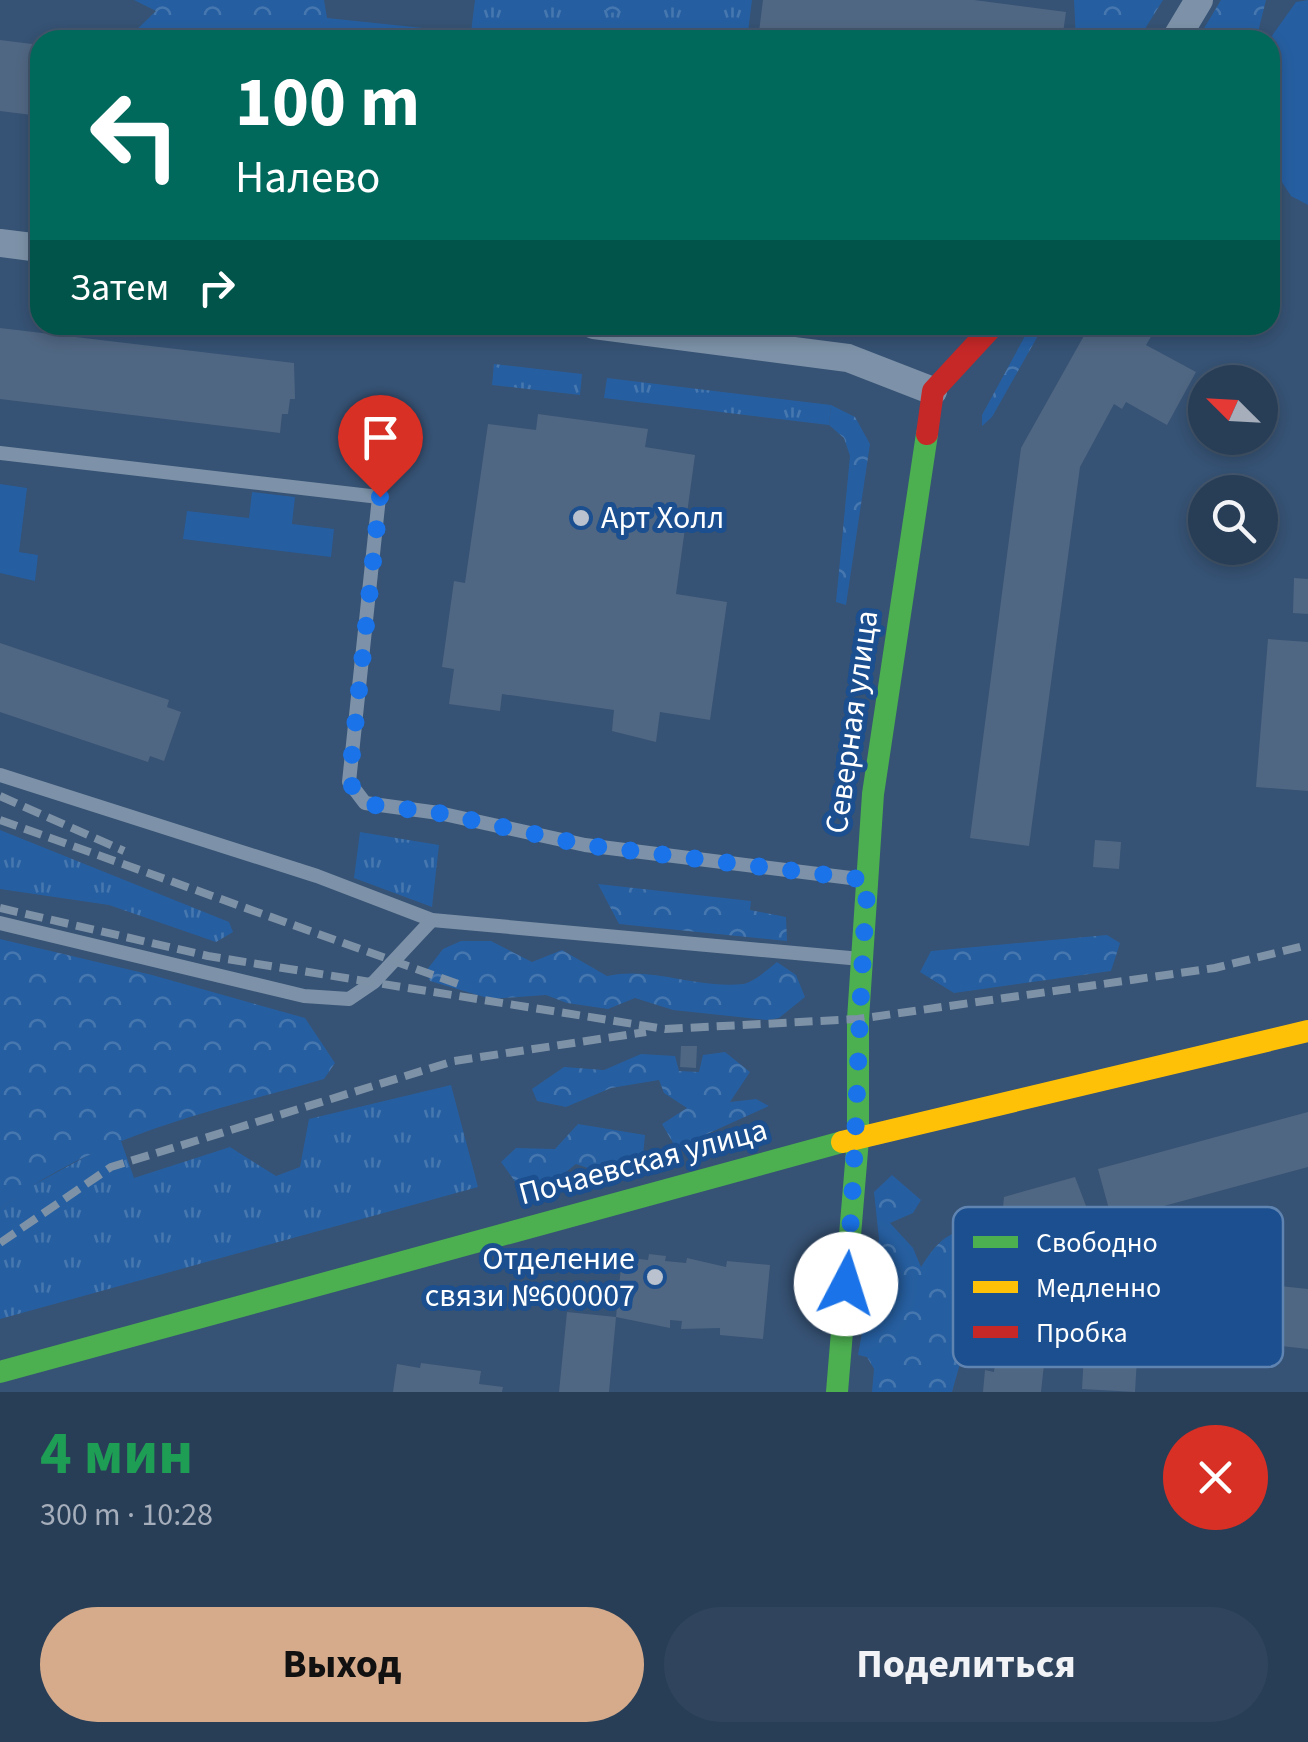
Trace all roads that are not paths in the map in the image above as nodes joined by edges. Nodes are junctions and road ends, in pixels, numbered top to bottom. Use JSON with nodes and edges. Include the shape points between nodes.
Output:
{"nodes":[{"id":1,"x":1199,"y":0,"type":"edge"},
{"id":2,"x":1181,"y":30,"type":"edge"},
{"id":3,"x":0,"y":243,"type":"edge"},
{"id":4,"x":30,"y":247,"type":"edge"},
{"id":5,"x":671,"y":335,"type":"edge"},
{"id":6,"x":985,"y":335,"type":"edge"},
{"id":7,"x":933,"y":391,"type":"junction"},
{"id":8,"x":0,"y":453,"type":"edge"},
{"id":9,"x":0,"y":776,"type":"edge"},
{"id":10,"x":868,"y":880,"type":"junction"},
{"id":11,"x":432,"y":920,"type":"junction"},
{"id":12,"x":0,"y":923,"type":"edge"},
{"id":13,"x":862,"y":959,"type":"junction"},
{"id":14,"x":1308,"y":1031,"type":"edge"},
{"id":15,"x":858,"y":1139,"type":"junction"},
{"id":16,"x":0,"y":1372,"type":"edge"},
{"id":17,"x":836,"y":1392,"type":"edge"}],
"edges":[{"from":1,"to":2,"type":"street"},
{"from":3,"to":4,"type":"street"},
{"from":5,"to":7,"type":"street","via":[[848,358]]},
{"from":6,"to":7,"type":"main road"},
{"from":7,"to":10,"type":"main road","name":"Северная улица","via":[[873,794]]},
{"from":8,"to":10,"type":"lane","via":[[380,497],[349,782],[366,804],[585,845]]},
{"from":9,"to":11,"type":"lane","via":[[317,876]]},
{"from":10,"to":13,"type":"main road","name":"Северная улица"},
{"from":11,"to":12,"type":"lane","via":[[350,999],[304,996]]},
{"from":11,"to":13,"type":"lane"},
{"from":13,"to":15,"type":"main road","name":"Северная улица"},
{"from":14,"to":15,"type":"main road","name":"Почаевская улица"},
{"from":15,"to":16,"type":"main road","name":"Почаевская улица"},
{"from":15,"to":17,"type":"main road","name":"Северная улица"}]}
